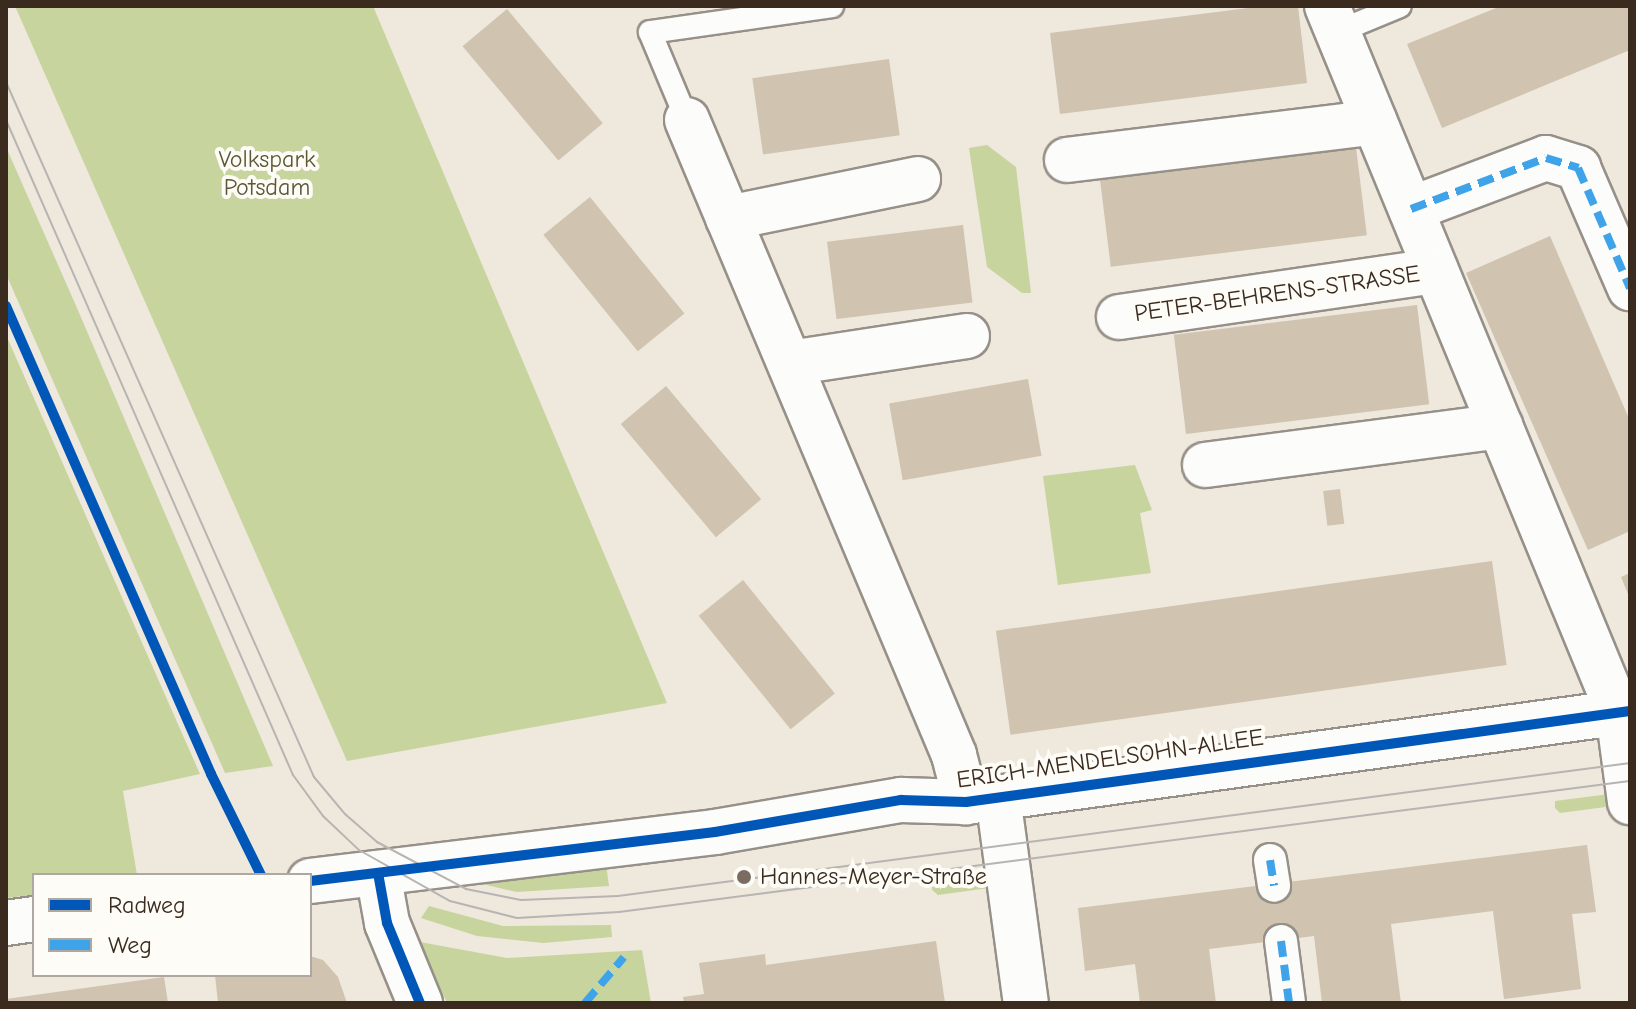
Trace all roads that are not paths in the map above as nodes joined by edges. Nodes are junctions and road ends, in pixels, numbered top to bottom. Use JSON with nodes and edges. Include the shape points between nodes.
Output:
{"nodes":[{"id":1,"x":832,"y":6,"type":"edge"},
{"id":2,"x":1400,"y":6,"type":"edge"},
{"id":3,"x":1332,"y":19,"type":"edge"},
{"id":4,"x":687,"y":120,"type":"joint"},
{"id":5,"x":1375,"y":122,"type":"junction"},
{"id":6,"x":1067,"y":160,"type":"dead end"},
{"id":7,"x":918,"y":179,"type":"dead end"},
{"id":8,"x":1411,"y":209,"type":"junction"},
{"id":9,"x":728,"y":218,"type":"junction"},
{"id":10,"x":1436,"y":271,"type":"junction"},
{"id":11,"x":1630,"y":288,"type":"edge"},
{"id":12,"x":1119,"y":317,"type":"dead end"},
{"id":13,"x":967,"y":336,"type":"dead end"},
{"id":14,"x":790,"y":363,"type":"junction"},
{"id":15,"x":1500,"y":426,"type":"junction"},
{"id":16,"x":1205,"y":465,"type":"dead end"},
{"id":17,"x":1624,"y":712,"type":"edge"},
{"id":18,"x":982,"y":800,"type":"junction"},
{"id":19,"x":1630,"y":802,"type":"edge"},
{"id":20,"x":378,"y":873,"type":"junction"},
{"id":21,"x":312,"y":881,"type":"edge"},
{"id":22,"x":32,"y":919,"type":"edge"},
{"id":23,"x":6,"y":923,"type":"edge"},
{"id":24,"x":1281,"y":941,"type":"dead end"},
{"id":25,"x":420,"y":1003,"type":"edge"},
{"id":26,"x":1026,"y":1003,"type":"edge"},
{"id":27,"x":1289,"y":1003,"type":"edge"}],
"edges":[{"from":1,"to":4,"type":"lane","via":[[650,32]]},
{"from":2,"to":3,"type":"lane"},
{"from":3,"to":5,"type":"street","name":"PETER-BEHRENS-STRASSE"},
{"from":4,"to":9,"type":"street"},
{"from":5,"to":6,"type":"street"},
{"from":5,"to":8,"type":"street","name":"PETER-BEHRENS-STRASSE"},
{"from":7,"to":9,"type":"street"},
{"from":8,"to":10,"type":"street","name":"PETER-BEHRENS-STRASSE"},
{"from":8,"to":11,"type":"street","via":[[1546,158],[1578,168]]},
{"from":9,"to":14,"type":"street"},
{"from":10,"to":12,"type":"street","name":"PETER-BEHRENS-STRASSE"},
{"from":10,"to":15,"type":"street","name":"PETER-BEHRENS-STRASSE"},
{"from":13,"to":14,"type":"street"},
{"from":14,"to":18,"type":"street","via":[[954,755]]},
{"from":15,"to":16,"type":"street"},
{"from":15,"to":17,"type":"street","name":"PETER-BEHRENS-STRASSE"},
{"from":17,"to":18,"type":"street","name":"ERICH-MENDELSOHN-ALLEE"},
{"from":17,"to":19,"type":"street","name":"PETER-BEHRENS-STRASSE"},
{"from":18,"to":20,"type":"street","name":"ERICH-MENDELSOHN-ALLEE","via":[[901,800],[715,832]]},
{"from":18,"to":26,"type":"street"},
{"from":20,"to":21,"type":"street","name":"ERICH-MENDELSOHN-ALLEE"},
{"from":20,"to":25,"type":"street","via":[[387,923]]},
{"from":22,"to":23,"type":"street"},
{"from":24,"to":27,"type":"street"}]}
